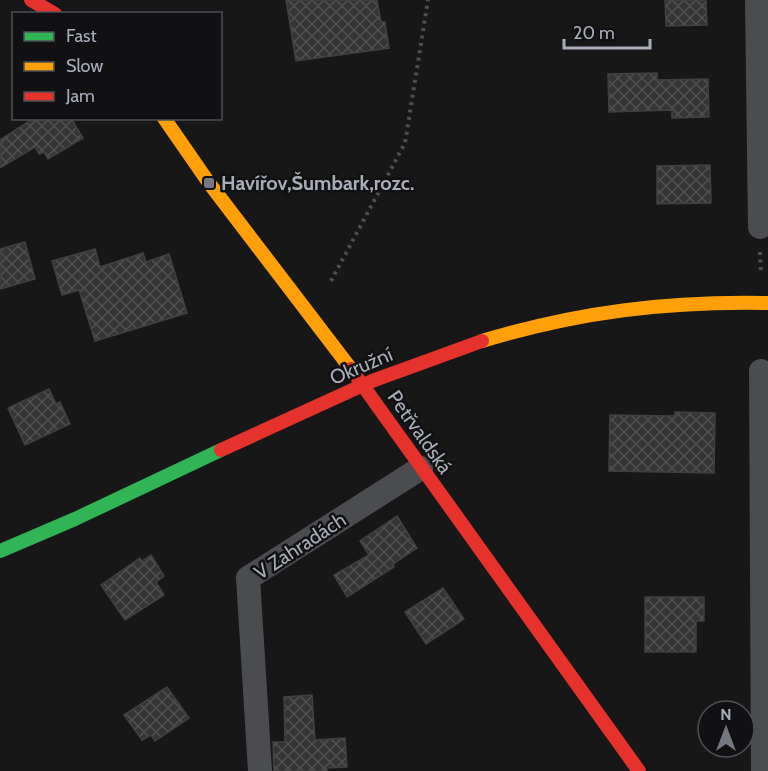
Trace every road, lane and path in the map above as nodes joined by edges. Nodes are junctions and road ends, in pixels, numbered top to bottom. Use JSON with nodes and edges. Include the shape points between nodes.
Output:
{"nodes":[{"id":1,"x":30,"y":0,"type":"edge"},
{"id":2,"x":428,"y":0,"type":"edge"},
{"id":3,"x":757,"y":0,"type":"edge"},
{"id":4,"x":56,"y":8,"type":"edge"},
{"id":5,"x":165,"y":120,"type":"edge"},
{"id":6,"x":760,"y":227,"type":"joint"},
{"id":7,"x":331,"y":281,"type":"dead end"},
{"id":8,"x":765,"y":303,"type":"edge"},
{"id":9,"x":761,"y":371,"type":"dead end"},
{"id":10,"x":362,"y":385,"type":"junction"},
{"id":11,"x":421,"y":468,"type":"junction"},
{"id":12,"x":0,"y":551,"type":"edge"},
{"id":13,"x":261,"y":771,"type":"edge"},
{"id":14,"x":639,"y":771,"type":"edge"},
{"id":15,"x":764,"y":771,"type":"edge"}],
"edges":[{"from":1,"to":4,"type":"street"},
{"from":2,"to":7,"type":"path","via":[[405,144]]},
{"from":3,"to":6,"type":"street"},
{"from":5,"to":10,"type":"street","name":"Petřvaldská"},
{"from":6,"to":8,"type":"path"},
{"from":8,"to":10,"type":"street","name":"Okružní","via":[[605,311],[470,344]]},
{"from":9,"to":15,"type":"street"},
{"from":10,"to":11,"type":"street","name":"Petřvaldská"},
{"from":10,"to":12,"type":"street","name":"Okružní"},
{"from":11,"to":13,"type":"street","name":"V Zahradách","via":[[248,578]]},
{"from":11,"to":14,"type":"street","name":"Petřvaldská"}]}
